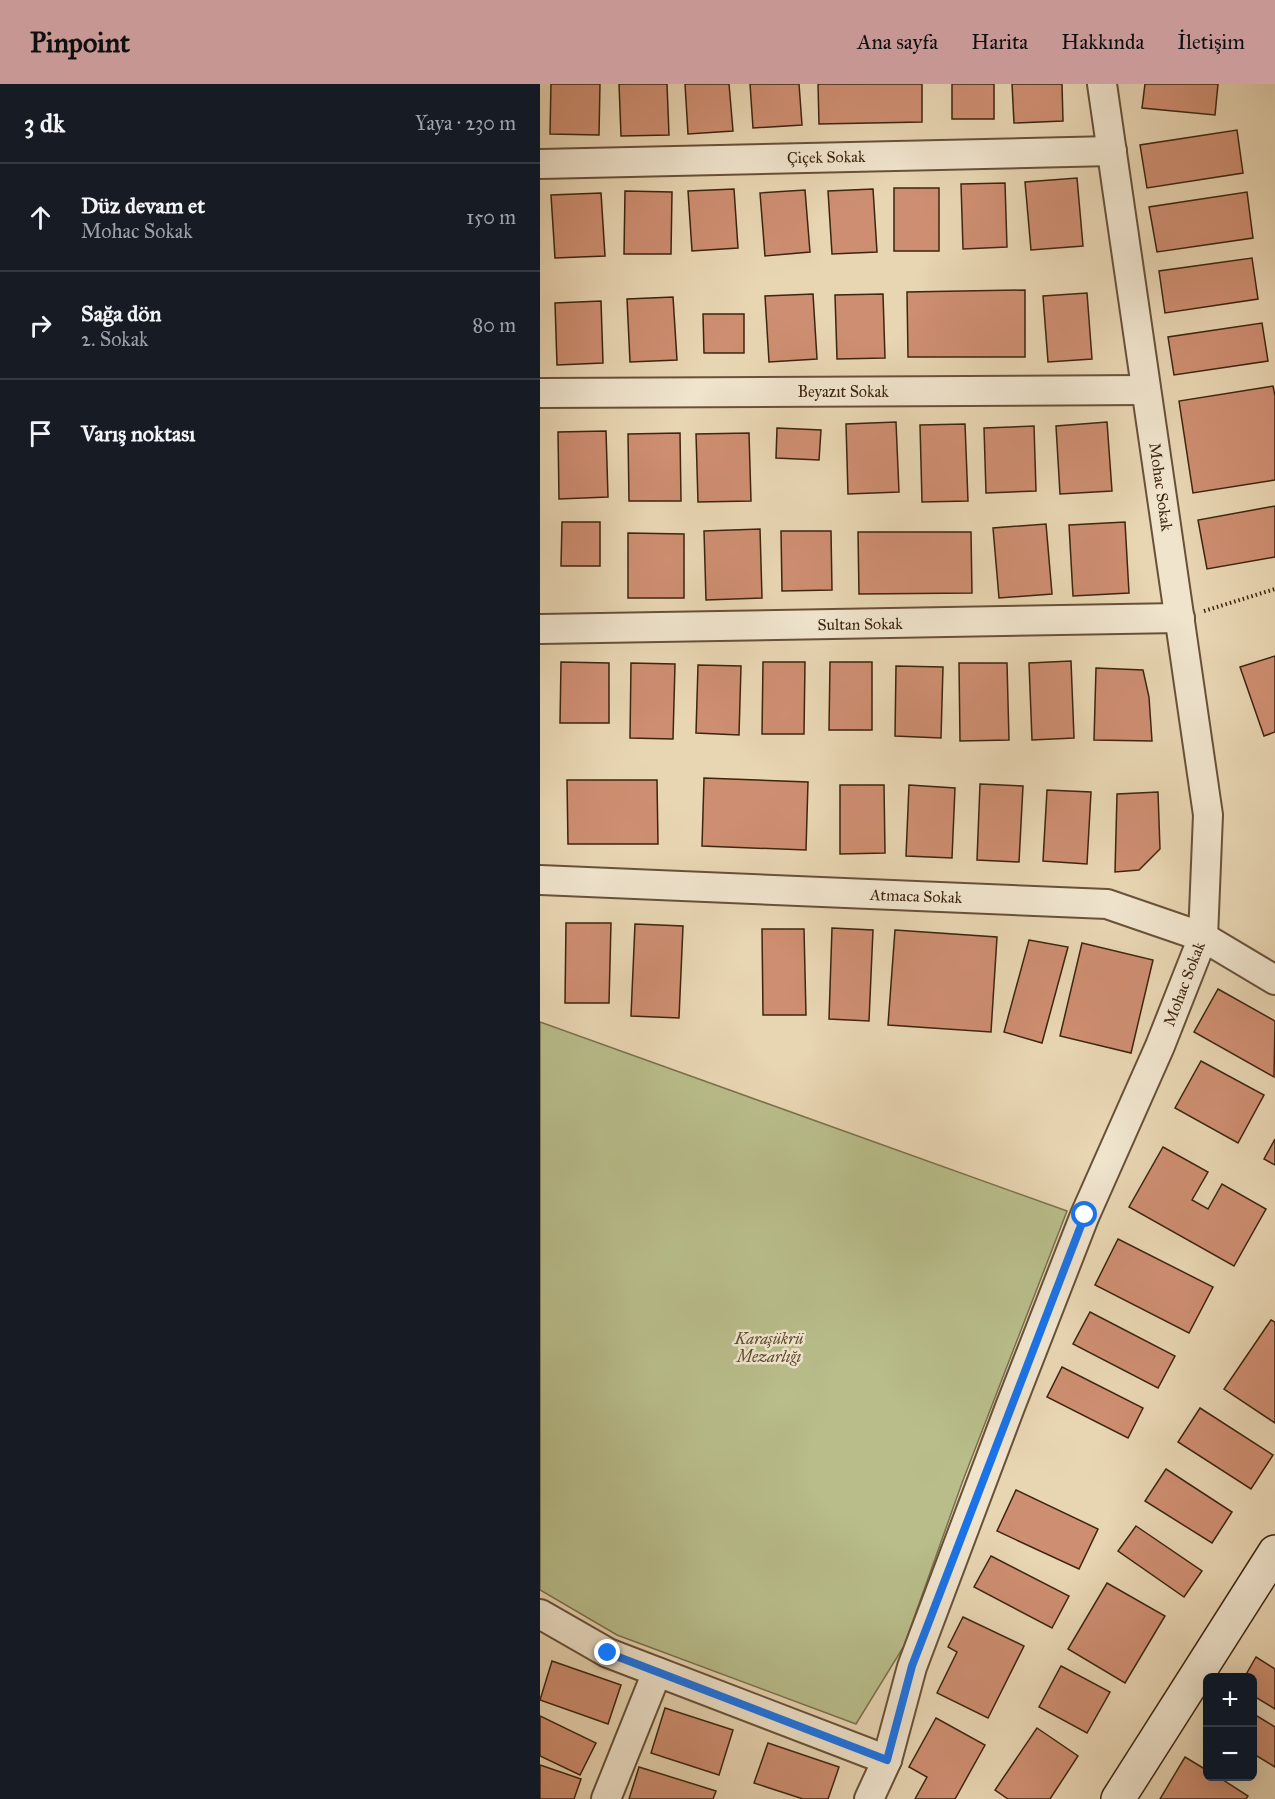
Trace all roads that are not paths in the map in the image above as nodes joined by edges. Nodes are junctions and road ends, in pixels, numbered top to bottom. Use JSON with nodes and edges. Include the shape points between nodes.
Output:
{"nodes":[{"id":1,"x":1102,"y":84,"type":"edge"},
{"id":2,"x":1112,"y":150,"type":"junction"},
{"id":3,"x":540,"y":164,"type":"edge"},
{"id":4,"x":1146,"y":390,"type":"junction"},
{"id":5,"x":540,"y":393,"type":"edge"},
{"id":6,"x":1180,"y":618,"type":"junction"},
{"id":7,"x":540,"y":629,"type":"edge"},
{"id":8,"x":540,"y":880,"type":"edge"},
{"id":9,"x":1203,"y":937,"type":"junction"},
{"id":10,"x":1275,"y":980,"type":"edge"},
{"id":11,"x":1275,"y":1552,"type":"edge"},
{"id":12,"x":540,"y":1614,"type":"edge"},
{"id":13,"x":657,"y":1672,"type":"junction"},
{"id":14,"x":887,"y":1760,"type":"junction"},
{"id":15,"x":606,"y":1799,"type":"edge"},
{"id":16,"x":869,"y":1799,"type":"edge"},
{"id":17,"x":1118,"y":1799,"type":"edge"}],
"edges":[{"from":1,"to":2,"type":"street","name":"Mohac Sokak"},
{"from":2,"to":3,"type":"street","name":"Çiçek Sokak"},
{"from":2,"to":4,"type":"street","name":"Mohac Sokak"},
{"from":4,"to":5,"type":"street","name":"Beyazıt Sokak"},
{"from":4,"to":6,"type":"street","name":"Mohac Sokak"},
{"from":6,"to":7,"type":"street","name":"Sultan Sokak"},
{"from":6,"to":9,"type":"street","name":"Mohac Sokak","via":[[1209,815]]},
{"from":8,"to":9,"type":"street","name":"Atmaca Sokak","via":[[1107,904]]},
{"from":9,"to":10,"type":"street","name":"Atmaca Sokak"},
{"from":9,"to":14,"type":"street","name":"Mohac Sokak","via":[[1160,1046],[1085,1215],[1010,1407],[912,1666]]},
{"from":11,"to":17,"type":"main road"},
{"from":12,"to":13,"type":"street","via":[[608,1653]]},
{"from":13,"to":14,"type":"street"},
{"from":13,"to":15,"type":"street"},
{"from":14,"to":16,"type":"street","name":"Mohac Sokak"}]}
